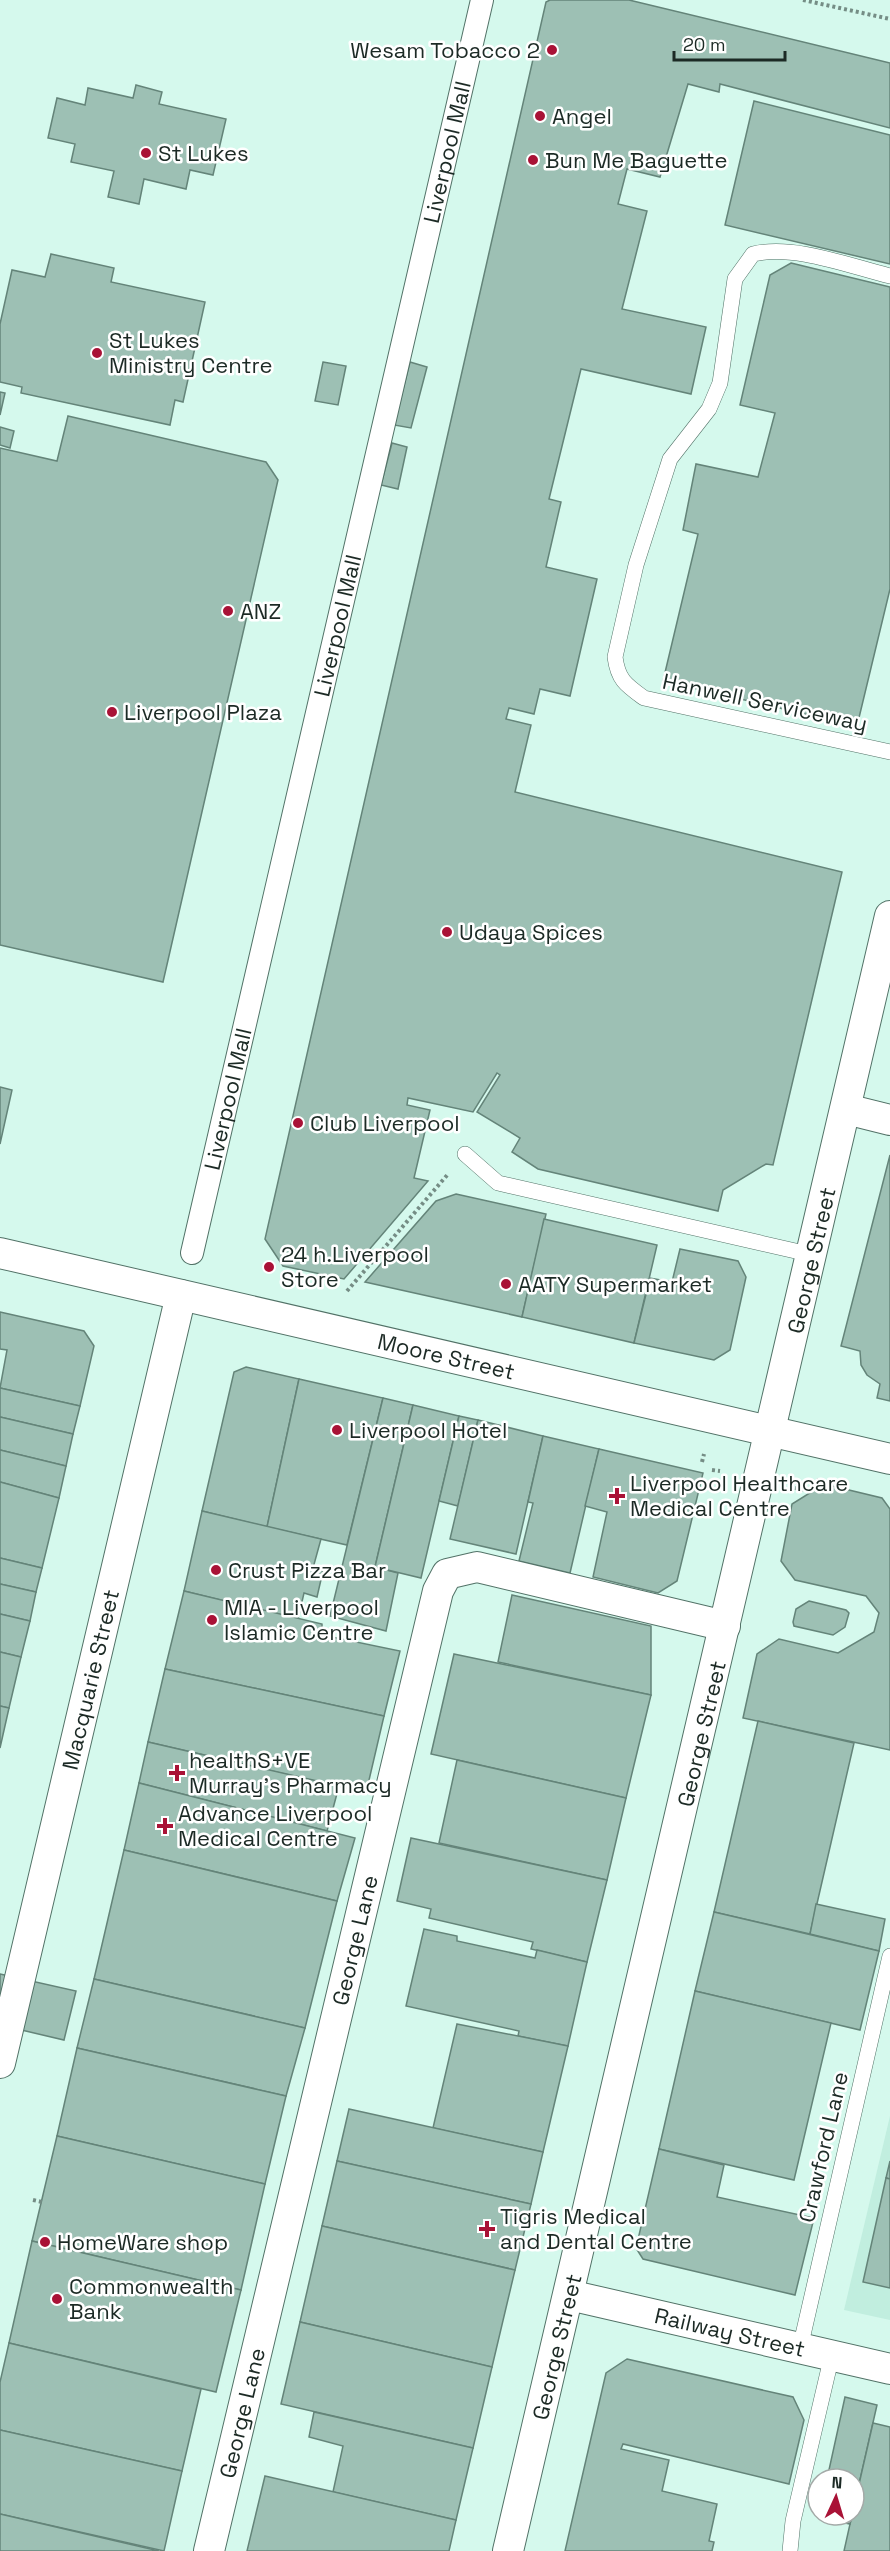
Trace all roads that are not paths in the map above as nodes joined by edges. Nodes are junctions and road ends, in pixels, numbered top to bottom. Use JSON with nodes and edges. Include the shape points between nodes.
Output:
{"nodes":[{"id":1,"x":482,"y":0,"type":"edge"},
{"id":2,"x":890,"y":276,"type":"edge"},
{"id":3,"x":890,"y":752,"type":"edge"},
{"id":4,"x":890,"y":916,"type":"edge"},
{"id":5,"x":846,"y":1109,"type":"junction"},
{"id":6,"x":890,"y":1119,"type":"edge"},
{"id":7,"x":465,"y":1154,"type":"road end"},
{"id":8,"x":0,"y":1253,"type":"edge"},
{"id":9,"x":192,"y":1253,"type":"dead end"},
{"id":10,"x":813,"y":1255,"type":"junction"},
{"id":11,"x":181,"y":1295,"type":"junction"},
{"id":12,"x":773,"y":1431,"type":"junction"},
{"id":13,"x":890,"y":1459,"type":"edge"},
{"id":14,"x":725,"y":1626,"type":"junction"},
{"id":15,"x":890,"y":1956,"type":"edge"},
{"id":16,"x":0,"y":2063,"type":"edge"},
{"id":17,"x":569,"y":2295,"type":"junction"},
{"id":18,"x":800,"y":2348,"type":"junction"},
{"id":19,"x":832,"y":2355,"type":"junction"},
{"id":20,"x":890,"y":2368,"type":"edge"},
{"id":21,"x":209,"y":2551,"type":"edge"},
{"id":22,"x":508,"y":2551,"type":"edge"},
{"id":23,"x":790,"y":2551,"type":"edge"}],
"edges":[{"from":1,"to":9,"type":"street","name":"Liverpool Mall"},
{"from":2,"to":3,"type":"lane","name":"Hanwell Serviceway","via":[[789,251],[753,254],[735,279],[720,383],[709,409],[670,459],[636,565],[615,657],[617,673],[644,698]]},
{"from":4,"to":5,"type":"street","name":"George Street"},
{"from":5,"to":6,"type":"street"},
{"from":5,"to":10,"type":"street","name":"George Street"},
{"from":7,"to":10,"type":"lane","via":[[498,1183]]},
{"from":8,"to":11,"type":"street","name":"Moore Street"},
{"from":10,"to":12,"type":"street","name":"George Street"},
{"from":11,"to":12,"type":"street","name":"Moore Street"},
{"from":11,"to":16,"type":"street","name":"Macquarie Street"},
{"from":12,"to":13,"type":"street","name":"Moore Street"},
{"from":12,"to":14,"type":"street","name":"George Street"},
{"from":14,"to":17,"type":"street","name":"George Street"},
{"from":14,"to":21,"type":"street","name":"George Lane","via":[[477,1567],[447,1574],[438,1592]]},
{"from":15,"to":18,"type":"lane","name":"Crawford Lane"},
{"from":17,"to":18,"type":"street","name":"Railway Street"},
{"from":17,"to":22,"type":"street","name":"George Street"},
{"from":18,"to":19,"type":"street","name":"Railway Street"},
{"from":19,"to":20,"type":"street","name":"Railway Street"},
{"from":19,"to":23,"type":"lane","via":[[793,2521]]}]}
